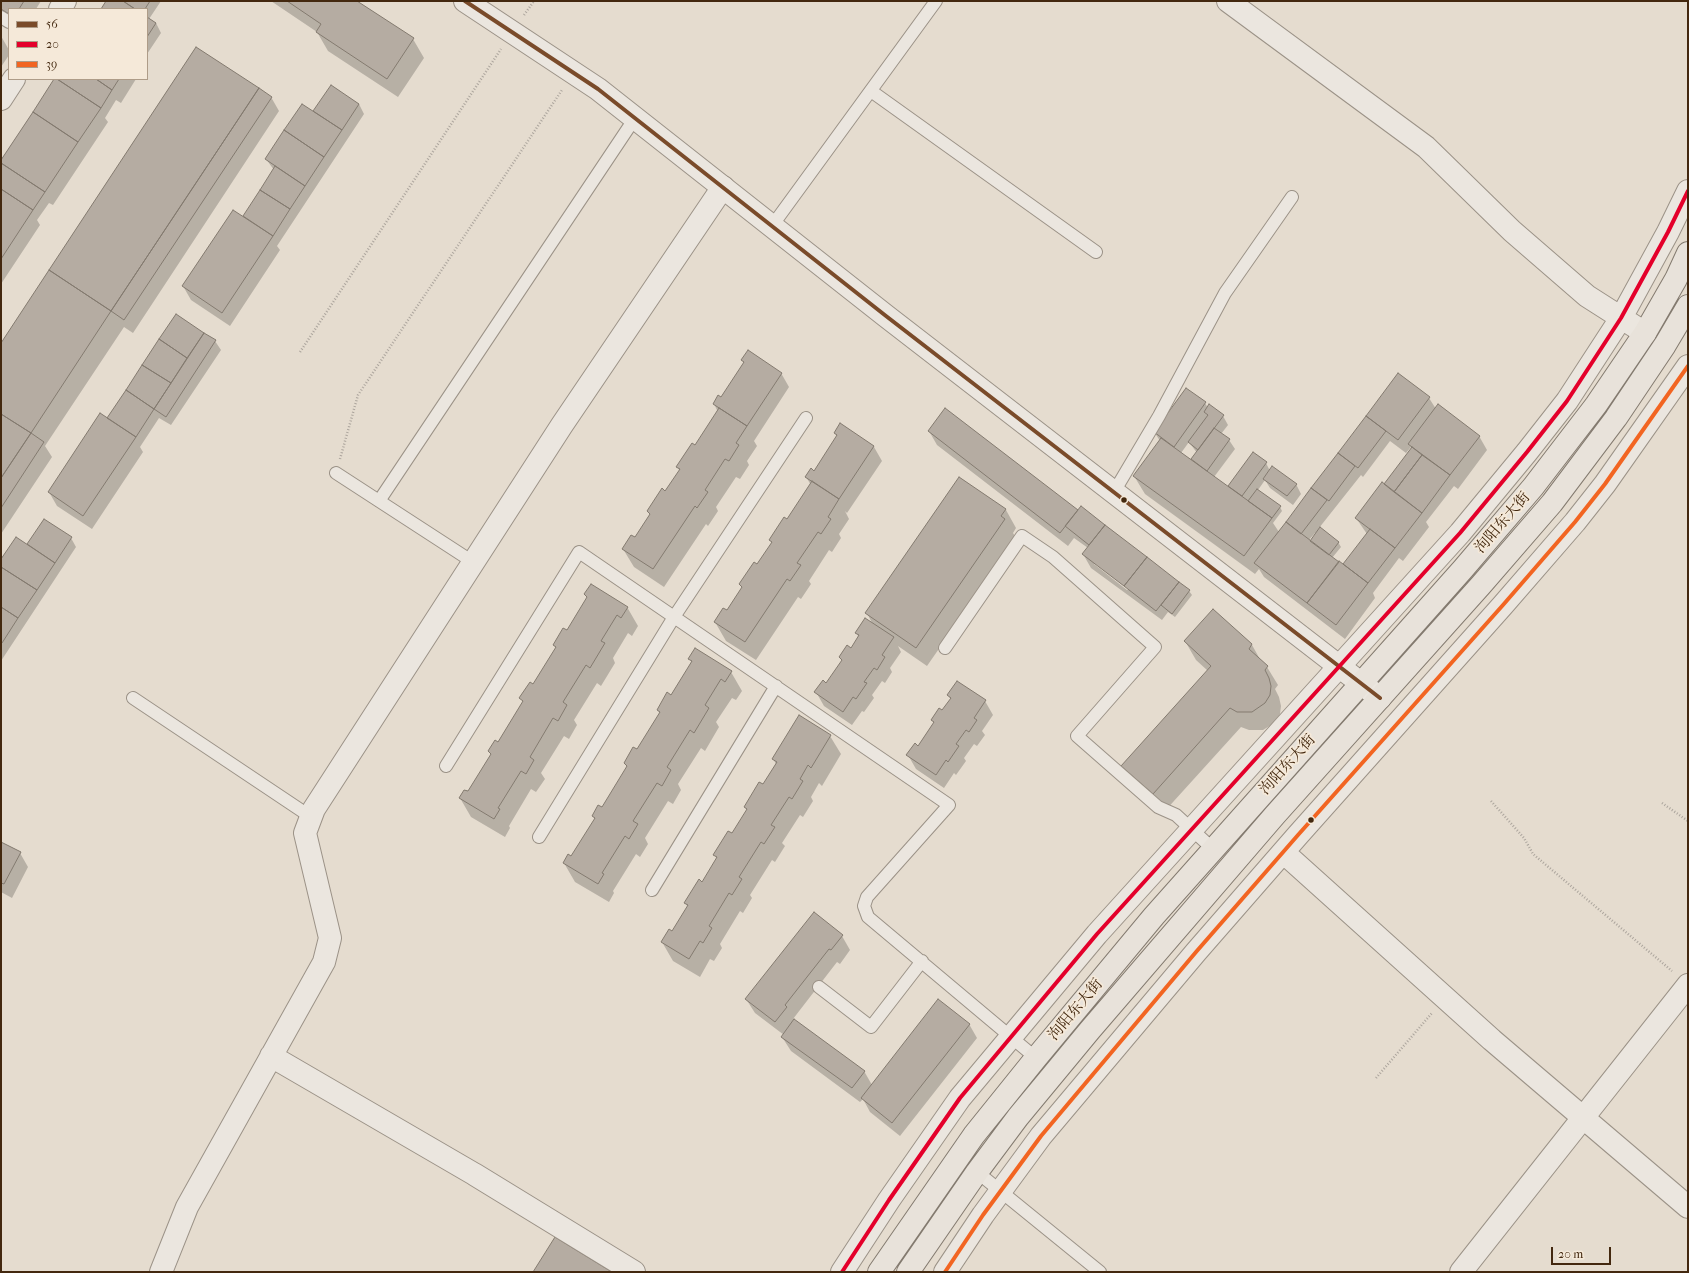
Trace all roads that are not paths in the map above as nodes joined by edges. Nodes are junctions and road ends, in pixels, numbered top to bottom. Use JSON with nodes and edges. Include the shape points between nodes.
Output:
{"nodes":[{"id":1,"x":465,"y":1,"type":"edge"},
{"id":2,"x":936,"y":1,"type":"edge"},
{"id":3,"x":1228,"y":1,"type":"edge"},
{"id":4,"x":13,"y":80,"type":"edge"},
{"id":5,"x":871,"y":91,"type":"junction"},
{"id":6,"x":1,"y":99,"type":"edge"},
{"id":7,"x":635,"y":118,"type":"junction"},
{"id":8,"x":723,"y":187,"type":"junction"},
{"id":9,"x":1688,"y":191,"type":"edge"},
{"id":10,"x":1292,"y":197,"type":"dead end"},
{"id":11,"x":772,"y":226,"type":"junction"},
{"id":12,"x":1096,"y":252,"type":"dead end"},
{"id":13,"x":1688,"y":253,"type":"edge"},
{"id":14,"x":1688,"y":306,"type":"edge"},
{"id":15,"x":1620,"y":318,"type":"junction"},
{"id":16,"x":1645,"y":333,"type":"junction"},
{"id":17,"x":1688,"y":366,"type":"edge"},
{"id":18,"x":806,"y":418,"type":"dead end"},
{"id":19,"x":336,"y":473,"type":"road end"},
{"id":20,"x":1114,"y":492,"type":"junction"},
{"id":21,"x":379,"y":501,"type":"junction"},
{"id":22,"x":473,"y":562,"type":"junction"},
{"id":23,"x":674,"y":617,"type":"junction"},
{"id":24,"x":945,"y":648,"type":"dead end"},
{"id":25,"x":1339,"y":666,"type":"junction"},
{"id":26,"x":1361,"y":683,"type":"junction"},
{"id":27,"x":776,"y":686,"type":"junction"},
{"id":28,"x":133,"y":698,"type":"dead end"},
{"id":29,"x":1380,"y":698,"type":"junction"},
{"id":30,"x":446,"y":766,"type":"dead end"},
{"id":31,"x":311,"y":817,"type":"junction"},
{"id":32,"x":1192,"y":829,"type":"junction"},
{"id":33,"x":539,"y":837,"type":"dead end"},
{"id":34,"x":1213,"y":849,"type":"junction"},
{"id":35,"x":1283,"y":852,"type":"junction"},
{"id":36,"x":652,"y":890,"type":"dead end"},
{"id":37,"x":922,"y":962,"type":"junction"},
{"id":38,"x":1682,"y":979,"type":"edge"},
{"id":39,"x":819,"y":987,"type":"dead end"},
{"id":40,"x":1011,"y":1037,"type":"junction"},
{"id":41,"x":271,"y":1056,"type":"junction"},
{"id":42,"x":1036,"y":1058,"type":"junction"},
{"id":43,"x":1582,"y":1118,"type":"junction"},
{"id":44,"x":977,"y":1172,"type":"junction"},
{"id":45,"x":1000,"y":1191,"type":"junction"},
{"id":46,"x":1688,"y":1207,"type":"edge"},
{"id":47,"x":161,"y":1272,"type":"edge"},
{"id":48,"x":634,"y":1272,"type":"edge"},
{"id":49,"x":842,"y":1272,"type":"edge"},
{"id":50,"x":879,"y":1272,"type":"edge"},
{"id":51,"x":908,"y":1272,"type":"edge"},
{"id":52,"x":945,"y":1272,"type":"edge"},
{"id":53,"x":1100,"y":1272,"type":"edge"},
{"id":54,"x":1461,"y":1272,"type":"edge"}],
"edges":[{"from":1,"to":7,"type":"street","via":[[598,89]]},
{"from":2,"to":5,"type":"lane"},
{"from":3,"to":15,"type":"street","via":[[1426,147],[1512,231],[1587,296]]},
{"from":4,"to":6,"type":"street"},
{"from":5,"to":11,"type":"lane"},
{"from":5,"to":12,"type":"lane"},
{"from":7,"to":8,"type":"street"},
{"from":7,"to":21,"type":"lane"},
{"from":8,"to":11,"type":"street"},
{"from":8,"to":22,"type":"street"},
{"from":9,"to":15,"type":"street"},
{"from":10,"to":20,"type":"lane","via":[[1225,293],[1159,416]]},
{"from":11,"to":20,"type":"street"},
{"from":13,"to":16,"type":"highway","name":"泃阳东大街","via":[[1676,280]]},
{"from":14,"to":29,"type":"highway","name":"泃阳东大街","via":[[1665,345],[1581,466],[1486,579]]},
{"from":15,"to":16,"type":"street"},
{"from":15,"to":25,"type":"street","via":[[1567,401],[1527,452],[1460,532]]},
{"from":16,"to":26,"type":"highway","name":"泃阳东大街","via":[[1596,404],[1533,487]]},
{"from":17,"to":35,"type":"street","via":[[1575,522]]},
{"from":18,"to":23,"type":"lane"},
{"from":19,"to":21,"type":"lane"},
{"from":20,"to":25,"type":"street"},
{"from":21,"to":22,"type":"lane"},
{"from":22,"to":31,"type":"street"},
{"from":23,"to":27,"type":"lane"},
{"from":23,"to":30,"type":"lane","via":[[579,552]]},
{"from":23,"to":33,"type":"lane"},
{"from":24,"to":32,"type":"lane","via":[[1022,536],[1054,557],[1156,647],[1077,736],[1158,807],[1176,815]]},
{"from":25,"to":26,"type":"street"},
{"from":25,"to":32,"type":"street"},
{"from":26,"to":29,"type":"street"},
{"from":26,"to":34,"type":"highway","name":"泃阳东大街"},
{"from":27,"to":36,"type":"lane"},
{"from":27,"to":37,"type":"lane","via":[[949,805],[867,897],[864,906],[868,917]]},
{"from":28,"to":31,"type":"lane"},
{"from":29,"to":44,"type":"highway","name":"泃阳东大街","via":[[1173,932],[1018,1118]]},
{"from":31,"to":41,"type":"street","via":[[305,833],[330,938],[324,962]]},
{"from":32,"to":34,"type":"lane"},
{"from":32,"to":40,"type":"street","via":[[1097,934]]},
{"from":34,"to":42,"type":"highway","name":"泃阳东大街"},
{"from":35,"to":43,"type":"street"},
{"from":35,"to":45,"type":"street","via":[[1041,1136]]},
{"from":37,"to":39,"type":"lane","via":[[870,1028]]},
{"from":37,"to":40,"type":"lane"},
{"from":38,"to":43,"type":"street"},
{"from":40,"to":42,"type":"lane"},
{"from":40,"to":49,"type":"street","via":[[960,1098],[888,1200]]},
{"from":41,"to":47,"type":"street","via":[[187,1207]]},
{"from":41,"to":48,"type":"street","via":[[474,1174]]},
{"from":42,"to":50,"type":"highway","name":"泃阳东大街","via":[[974,1135]]},
{"from":43,"to":46,"type":"street"},
{"from":43,"to":54,"type":"street"},
{"from":44,"to":45,"type":"lane"},
{"from":44,"to":51,"type":"highway","name":"泃阳东大街"},
{"from":45,"to":52,"type":"street"},
{"from":45,"to":53,"type":"lane"}]}
